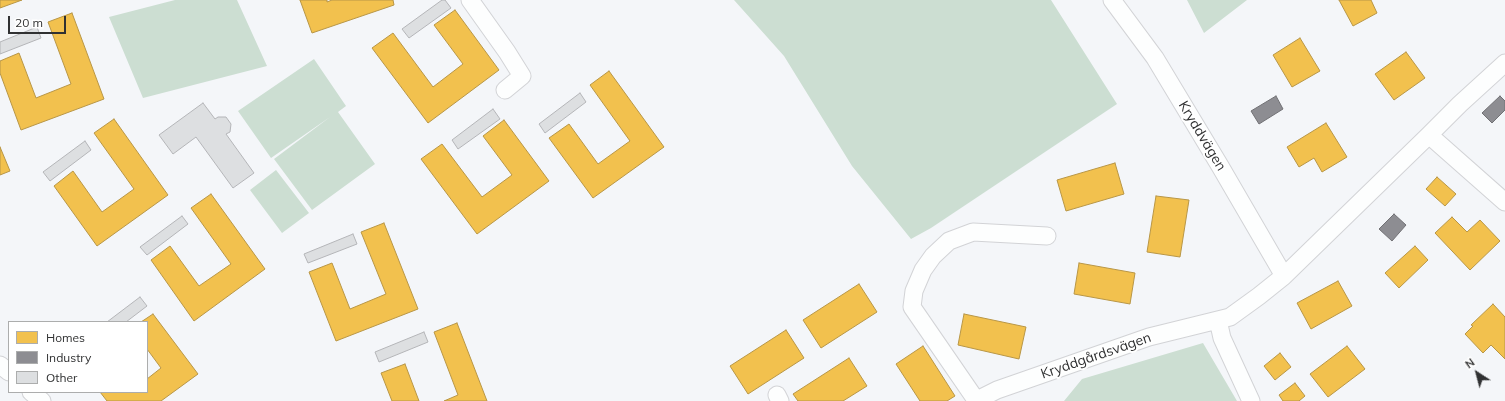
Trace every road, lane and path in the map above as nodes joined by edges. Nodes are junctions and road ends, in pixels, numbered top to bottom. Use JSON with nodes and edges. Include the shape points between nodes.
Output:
{"nodes":[{"id":1,"x":470,"y":0,"type":"edge"},
{"id":2,"x":1112,"y":0,"type":"edge"},
{"id":3,"x":1505,"y":63,"type":"edge"},
{"id":4,"x":505,"y":90,"type":"dead end"},
{"id":5,"x":1429,"y":135,"type":"junction"},
{"id":6,"x":1505,"y":202,"type":"edge"},
{"id":7,"x":1047,"y":236,"type":"dead end"},
{"id":8,"x":1284,"y":276,"type":"junction"},
{"id":9,"x":1218,"y":320,"type":"junction"},
{"id":10,"x":0,"y":365,"type":"edge"},
{"id":11,"x":8,"y":371,"type":"edge"},
{"id":12,"x":33,"y":393,"type":"edge"},
{"id":13,"x":42,"y":401,"type":"edge"},
{"id":14,"x":976,"y":401,"type":"edge"},
{"id":15,"x":1251,"y":401,"type":"edge"}],
"edges":[{"from":1,"to":4,"type":"street","via":[[522,76]]},
{"from":2,"to":8,"type":"street","name":"Kryddvägen","via":[[1155,58]]},
{"from":3,"to":5,"type":"street"},
{"from":5,"to":6,"type":"street"},
{"from":5,"to":8,"type":"street"},
{"from":7,"to":14,"type":"street","name":"Kryddgårdsvägen","via":[[973,232],[949,241],[923,270],[914,291],[912,306]]},
{"from":8,"to":9,"type":"street","via":[[1230,317]]},
{"from":9,"to":14,"type":"street","name":"Kryddgårdsvägen","via":[[1149,337],[998,390]]},
{"from":9,"to":15,"type":"street","via":[[1222,338]]},
{"from":10,"to":11,"type":"street"},
{"from":12,"to":13,"type":"street"}]}
